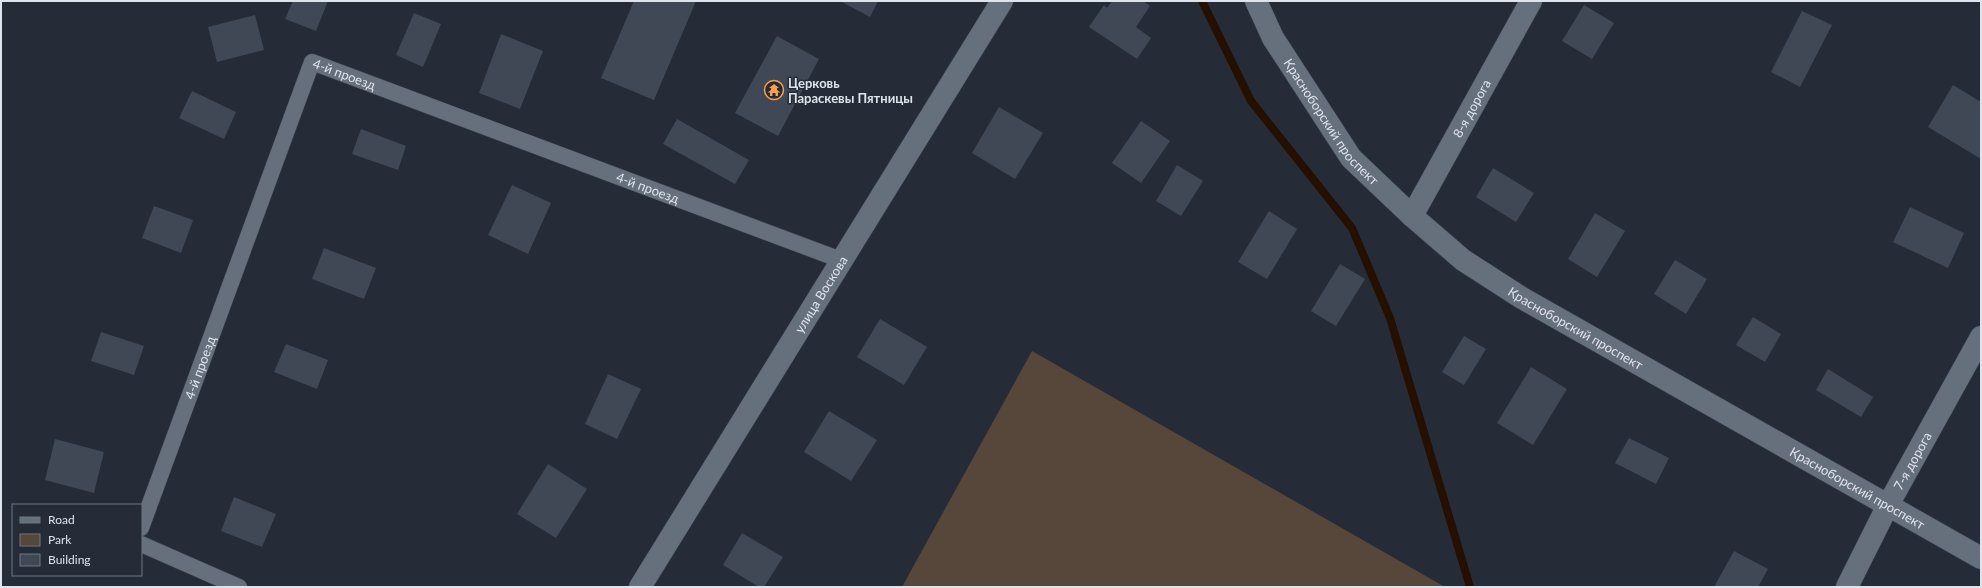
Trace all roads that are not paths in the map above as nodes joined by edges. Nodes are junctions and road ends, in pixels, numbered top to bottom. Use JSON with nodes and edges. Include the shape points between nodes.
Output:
{"nodes":[{"id":1,"x":1002,"y":1,"type":"edge"},
{"id":2,"x":1256,"y":1,"type":"edge"},
{"id":3,"x":1532,"y":1,"type":"edge"},
{"id":4,"x":1412,"y":216,"type":"junction"},
{"id":5,"x":841,"y":260,"type":"junction"},
{"id":6,"x":1981,"y":337,"type":"edge"},
{"id":7,"x":1888,"y":505,"type":"junction"},
{"id":8,"x":142,"y":525,"type":"edge"},
{"id":9,"x":142,"y":544,"type":"edge"},
{"id":10,"x":1981,"y":558,"type":"edge"},
{"id":11,"x":239,"y":587,"type":"edge"},
{"id":12,"x":640,"y":587,"type":"edge"},
{"id":13,"x":1847,"y":587,"type":"edge"}],
"edges":[{"from":1,"to":5,"type":"street","name":"улица Воскова"},
{"from":2,"to":4,"type":"street","name":"Красноборский проспект","via":[[1273,38],[1351,158]]},
{"from":3,"to":4,"type":"street","name":"8-я дорога"},
{"from":4,"to":7,"type":"street","name":"Красноборский проспект","via":[[1463,260],[1522,298]]},
{"from":5,"to":8,"type":"lane","name":"4-й проезд","via":[[312,62]]},
{"from":5,"to":12,"type":"street","name":"улица Воскова"},
{"from":6,"to":7,"type":"street","name":"7-я дорога"},
{"from":7,"to":10,"type":"street","name":"Красноборский проспект"},
{"from":7,"to":13,"type":"street","name":"7-я дорога"},
{"from":9,"to":11,"type":"lane"}]}
